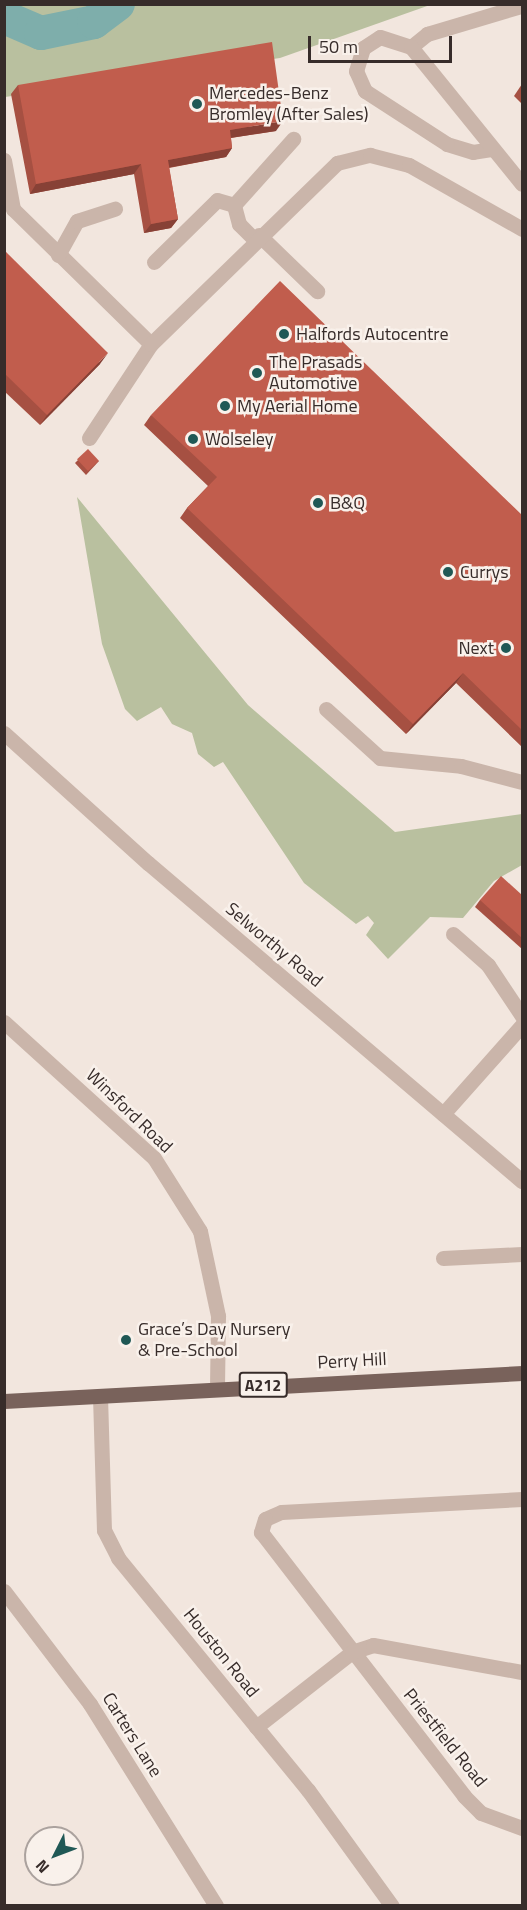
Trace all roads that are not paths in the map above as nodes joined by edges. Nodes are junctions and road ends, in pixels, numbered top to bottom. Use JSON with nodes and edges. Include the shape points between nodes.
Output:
{"nodes":[{"id":1,"x":521,"y":6,"type":"edge"},
{"id":2,"x":411,"y":47,"type":"junction"},
{"id":3,"x":293,"y":139,"type":"dead end"},
{"id":4,"x":491,"y":149,"type":"junction"},
{"id":5,"x":4,"y":160,"type":"edge"},
{"id":6,"x":522,"y":184,"type":"edge"},
{"id":7,"x":234,"y":205,"type":"junction"},
{"id":8,"x":115,"y":209,"type":"dead end"},
{"id":9,"x":522,"y":229,"type":"edge"},
{"id":10,"x":257,"y":237,"type":"junction"},
{"id":11,"x":58,"y":255,"type":"junction"},
{"id":12,"x":154,"y":262,"type":"dead end"},
{"id":13,"x":317,"y":291,"type":"dead end"},
{"id":14,"x":151,"y":344,"type":"junction"},
{"id":15,"x":89,"y":438,"type":"dead end"},
{"id":16,"x":326,"y":709,"type":"dead end"},
{"id":17,"x":4,"y":733,"type":"edge"},
{"id":18,"x":522,"y":782,"type":"edge"},
{"id":19,"x":453,"y":934,"type":"dead end"},
{"id":20,"x":522,"y":1016,"type":"edge"},
{"id":21,"x":4,"y":1022,"type":"edge"},
{"id":22,"x":522,"y":1025,"type":"edge"},
{"id":23,"x":443,"y":1114,"type":"junction"},
{"id":24,"x":522,"y":1181,"type":"edge"},
{"id":25,"x":522,"y":1254,"type":"edge"},
{"id":26,"x":443,"y":1258,"type":"dead end"},
{"id":27,"x":522,"y":1372,"type":"edge"},
{"id":28,"x":217,"y":1388,"type":"junction"},
{"id":29,"x":100,"y":1396,"type":"junction"},
{"id":30,"x":4,"y":1401,"type":"edge"},
{"id":31,"x":522,"y":1499,"type":"edge"},
{"id":32,"x":4,"y":1591,"type":"edge"},
{"id":33,"x":352,"y":1652,"type":"junction"},
{"id":34,"x":522,"y":1672,"type":"edge"},
{"id":35,"x":256,"y":1727,"type":"junction"},
{"id":36,"x":522,"y":1828,"type":"edge"},
{"id":37,"x":216,"y":1905,"type":"edge"},
{"id":38,"x":392,"y":1905,"type":"edge"}],
"edges":[{"from":1,"to":2,"type":"street","via":[[427,34]]},
{"from":2,"to":4,"type":"street"},
{"from":2,"to":4,"type":"street","via":[[380,37],[363,48],[356,71],[365,91],[447,144],[472,152]]},
{"from":3,"to":7,"type":"street"},
{"from":4,"to":6,"type":"street"},
{"from":5,"to":11,"type":"street","via":[[13,209]]},
{"from":7,"to":10,"type":"street","via":[[239,224]]},
{"from":7,"to":12,"type":"street","via":[[217,200]]},
{"from":8,"to":11,"type":"street","via":[[77,221]]},
{"from":9,"to":10,"type":"street","via":[[409,165],[370,155],[337,163]]},
{"from":10,"to":13,"type":"street"},
{"from":10,"to":14,"type":"street"},
{"from":11,"to":14,"type":"street"},
{"from":14,"to":15,"type":"street"},
{"from":16,"to":18,"type":"street","via":[[380,758],[462,766]]},
{"from":17,"to":23,"type":"street","name":"Selworthy Road"},
{"from":19,"to":20,"type":"street","via":[[488,964]]},
{"from":21,"to":28,"type":"street","name":"Winsford Road","via":[[154,1158],[200,1231],[218,1316]]},
{"from":22,"to":23,"type":"street"},
{"from":23,"to":24,"type":"street","name":"Selworthy Road"},
{"from":25,"to":26,"type":"street"},
{"from":27,"to":28,"type":"main road","name":"Perry Hill","number":"A212"},
{"from":28,"to":29,"type":"main road","name":"Perry Hill","number":"A212"},
{"from":29,"to":30,"type":"main road","name":"Perry Hill","number":"A212"},
{"from":29,"to":35,"type":"street","name":"Houston Road","via":[[109,1539],[118,1558]]},
{"from":31,"to":33,"type":"street","name":"Priestfield Road","via":[[386,1503],[281,1512],[265,1519],[265,1540]]},
{"from":32,"to":37,"type":"street","name":"Carters Lane","via":[[90,1704]]},
{"from":33,"to":34,"type":"street","via":[[373,1645],[418,1649]]},
{"from":33,"to":35,"type":"street"},
{"from":33,"to":36,"type":"street","name":"Priestfield Road","via":[[464,1797],[481,1813]]},
{"from":35,"to":38,"type":"street","name":"Houston Road"}]}
